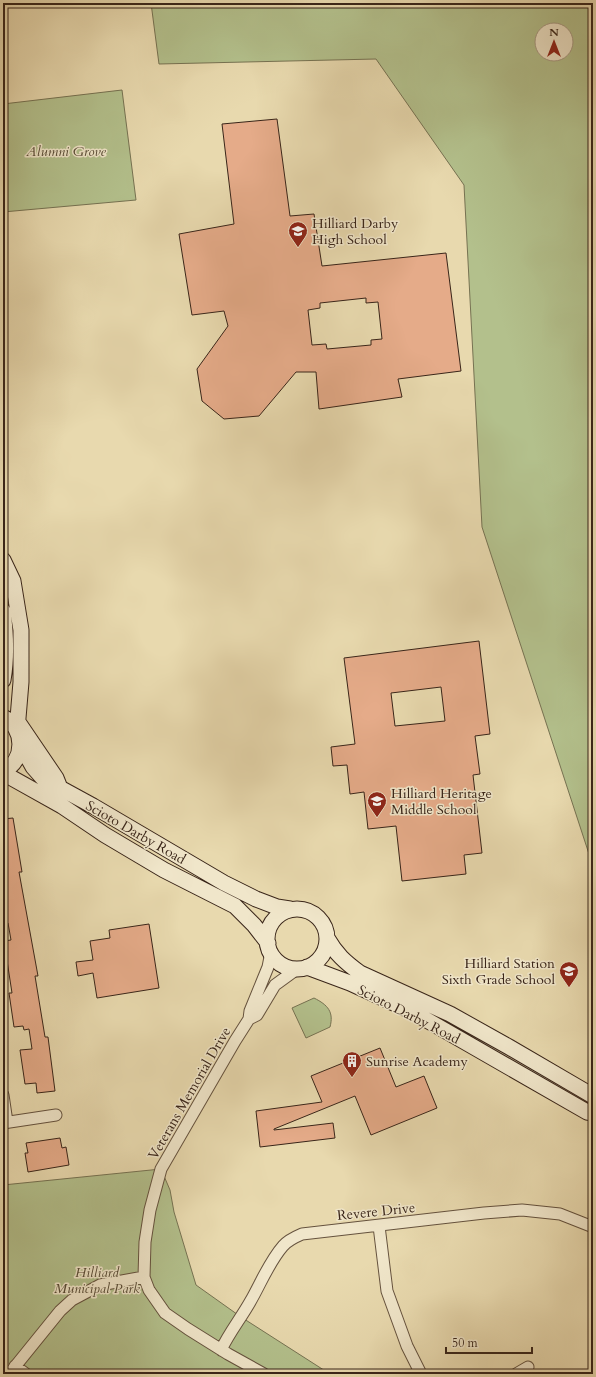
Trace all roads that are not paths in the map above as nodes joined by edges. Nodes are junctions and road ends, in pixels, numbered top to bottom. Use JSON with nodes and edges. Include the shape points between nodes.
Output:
{"nodes":[{"id":1,"x":3,"y":560,"type":"edge"},
{"id":2,"x":3,"y":611,"type":"edge"},
{"id":3,"x":3,"y":680,"type":"edge"},
{"id":4,"x":3,"y":717,"type":"edge"},
{"id":5,"x":18,"y":732,"type":"junction"},
{"id":6,"x":3,"y":772,"type":"edge"},
{"id":7,"x":60,"y":788,"type":"junction"},
{"id":8,"x":290,"y":909,"type":"junction"},
{"id":9,"x":327,"y":938,"type":"junction"},
{"id":10,"x":269,"y":947,"type":"junction"},
{"id":11,"x":302,"y":968,"type":"junction"},
{"id":12,"x":249,"y":1019,"type":"junction"},
{"id":13,"x":3,"y":1095,"type":"edge"},
{"id":14,"x":593,"y":1096,"type":"edge"},
{"id":15,"x":593,"y":1113,"type":"edge"},
{"id":16,"x":56,"y":1115,"type":"dead end"},
{"id":17,"x":5,"y":1122,"type":"edge"},
{"id":18,"x":379,"y":1226,"type":"junction"},
{"id":19,"x":593,"y":1227,"type":"edge"},
{"id":20,"x":144,"y":1277,"type":"junction"},
{"id":21,"x":221,"y":1350,"type":"junction"},
{"id":22,"x":528,"y":1367,"type":"dead end"},
{"id":23,"x":12,"y":1370,"type":"edge"},
{"id":24,"x":26,"y":1374,"type":"edge"},
{"id":25,"x":264,"y":1374,"type":"edge"},
{"id":26,"x":421,"y":1374,"type":"edge"},
{"id":27,"x":516,"y":1374,"type":"edge"}],
"edges":[{"from":1,"to":5,"type":"main road","via":[[13,581],[21,630]]},
{"from":2,"to":3,"type":"main road","via":[[6,632]]},
{"from":4,"to":5,"type":"main road"},
{"from":5,"to":6,"type":"main road","via":[[18,755],[13,764]]},
{"from":5,"to":7,"type":"main road","via":[[56,778]]},
{"from":5,"to":7,"type":"main road","name":"Scioto Darby Road","via":[[33,767],[48,784]]},
{"from":6,"to":10,"type":"main road","name":"Scioto Darby Road","via":[[164,870],[235,906],[254,925]]},
{"from":7,"to":8,"type":"main road","name":"Scioto Darby Road","via":[[224,883],[256,899]]},
{"from":8,"to":9,"type":"main road","via":[[300,909],[318,917]]},
{"from":8,"to":10,"type":"main road","via":[[281,913],[269,928]]},
{"from":9,"to":11,"type":"main road","via":[[327,946],[322,955],[316,962]]},
{"from":9,"to":14,"type":"main road","name":"Scioto Darby Road","via":[[335,952],[360,973],[450,1014]]},
{"from":10,"to":11,"type":"main road","via":[[279,962],[288,967]]},
{"from":10,"to":12,"type":"street","name":"Veterans Memorial Drive","via":[[268,967]]},
{"from":11,"to":12,"type":"street","name":"Veterans Memorial Drive","via":[[275,985],[257,1015]]},
{"from":11,"to":15,"type":"main road","name":"Scioto Darby Road","via":[[350,983],[411,1011],[587,1112]]},
{"from":12,"to":20,"type":"street","name":"Veterans Memorial Drive","via":[[161,1170],[150,1210],[145,1242]]},
{"from":13,"to":17,"type":"street"},
{"from":16,"to":17,"type":"street"},
{"from":18,"to":19,"type":"street","name":"Revere Drive","via":[[522,1210],[560,1214]]},
{"from":18,"to":21,"type":"street","name":"Revere Drive","via":[[289,1236]]},
{"from":18,"to":26,"type":"street","via":[[387,1291],[405,1341]]},
{"from":20,"to":21,"type":"street","name":"Veterans Memorial Drive","via":[[149,1290],[165,1312]]},
{"from":20,"to":23,"type":"street","via":[[100,1285],[72,1300]]},
{"from":21,"to":25,"type":"street","name":"Veterans Memorial Drive"},
{"from":22,"to":27,"type":"street"},
{"from":23,"to":24,"type":"street"}]}
